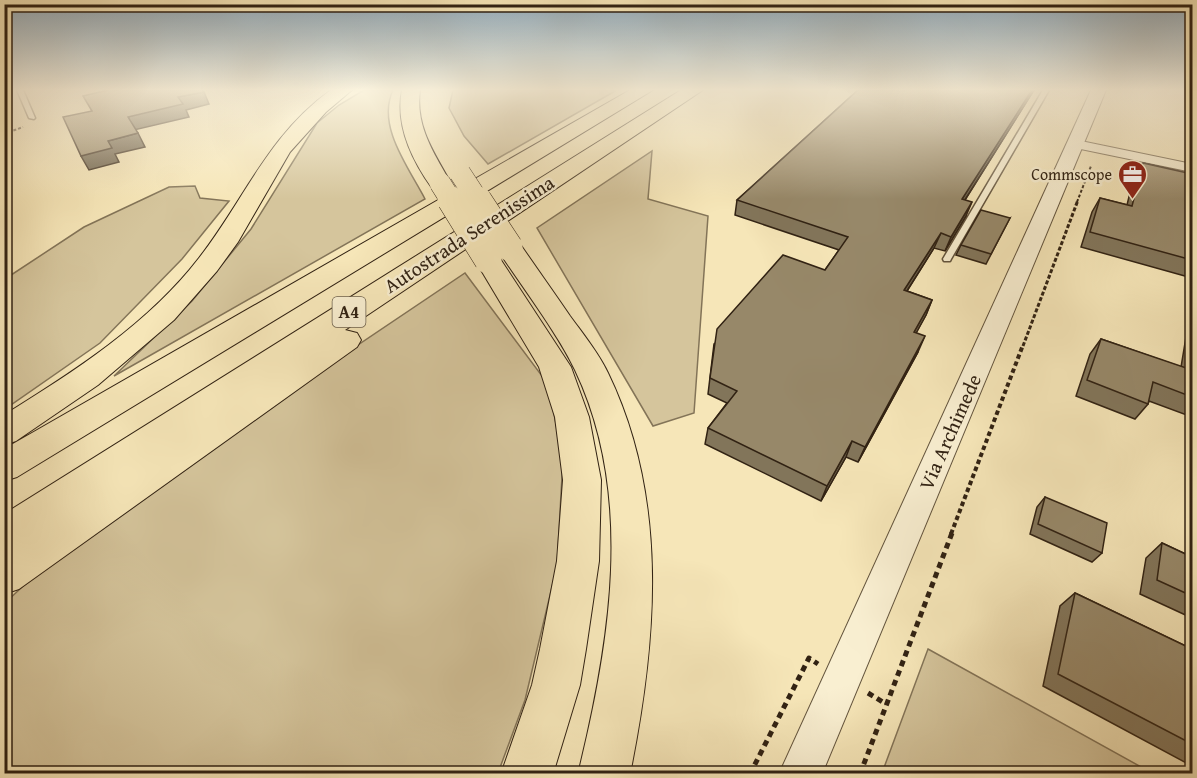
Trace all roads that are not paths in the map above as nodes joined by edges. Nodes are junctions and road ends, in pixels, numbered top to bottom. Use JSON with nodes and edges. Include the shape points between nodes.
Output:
{"nodes":[{"id":1,"x":299,"y":126,"type":"edge"},
{"id":2,"x":411,"y":126,"type":"edge"},
{"id":3,"x":583,"y":126,"type":"edge"},
{"id":4,"x":637,"y":126,"type":"edge"},
{"id":5,"x":1025,"y":126,"type":"edge"},
{"id":6,"x":1091,"y":126,"type":"edge"},
{"id":7,"x":1087,"y":146,"type":"junction"},
{"id":8,"x":1192,"y":168,"type":"edge"},
{"id":9,"x":560,"y":175,"type":"junction"},
{"id":10,"x":499,"y":254,"type":"junction"},
{"id":11,"x":947,"y":259,"type":"dead end"},
{"id":12,"x":4,"y":432,"type":"edge"},
{"id":13,"x":4,"y":468,"type":"edge"},
{"id":14,"x":4,"y":535,"type":"edge"},
{"id":15,"x":4,"y":575,"type":"edge"},
{"id":16,"x":527,"y":774,"type":"edge"},
{"id":17,"x":604,"y":774,"type":"edge"},
{"id":18,"x":800,"y":774,"type":"edge"}],
"edges":[{"from":1,"to":12,"type":"highway","via":[[203,271],[160,316],[104,363]]},
{"from":2,"to":10,"type":"highway","bridge":true,"via":[[450,170]]},
{"from":3,"to":13,"type":"highway","name":"Autostrada Serenissima","number":"A4"},
{"from":4,"to":9,"type":"highway","name":"Autostrada Serenissima","number":"A4"},
{"from":5,"to":11,"type":"lane"},
{"from":6,"to":7,"type":"street","name":"Via Archimede"},
{"from":7,"to":8,"type":"street"},
{"from":7,"to":18,"type":"street","name":"Via Archimede"},
{"from":9,"to":14,"type":"highway","name":"Autostrada Serenissima","number":"A4"},
{"from":9,"to":15,"type":"highway","via":[[462,261]]},
{"from":10,"to":16,"type":"highway","via":[[555,367],[572,417],[582,480],[580,540],[565,640],[556,685]]},
{"from":10,"to":17,"type":"highway","via":[[592,373],[623,474],[631,554],[631,618],[622,688]]}]}
